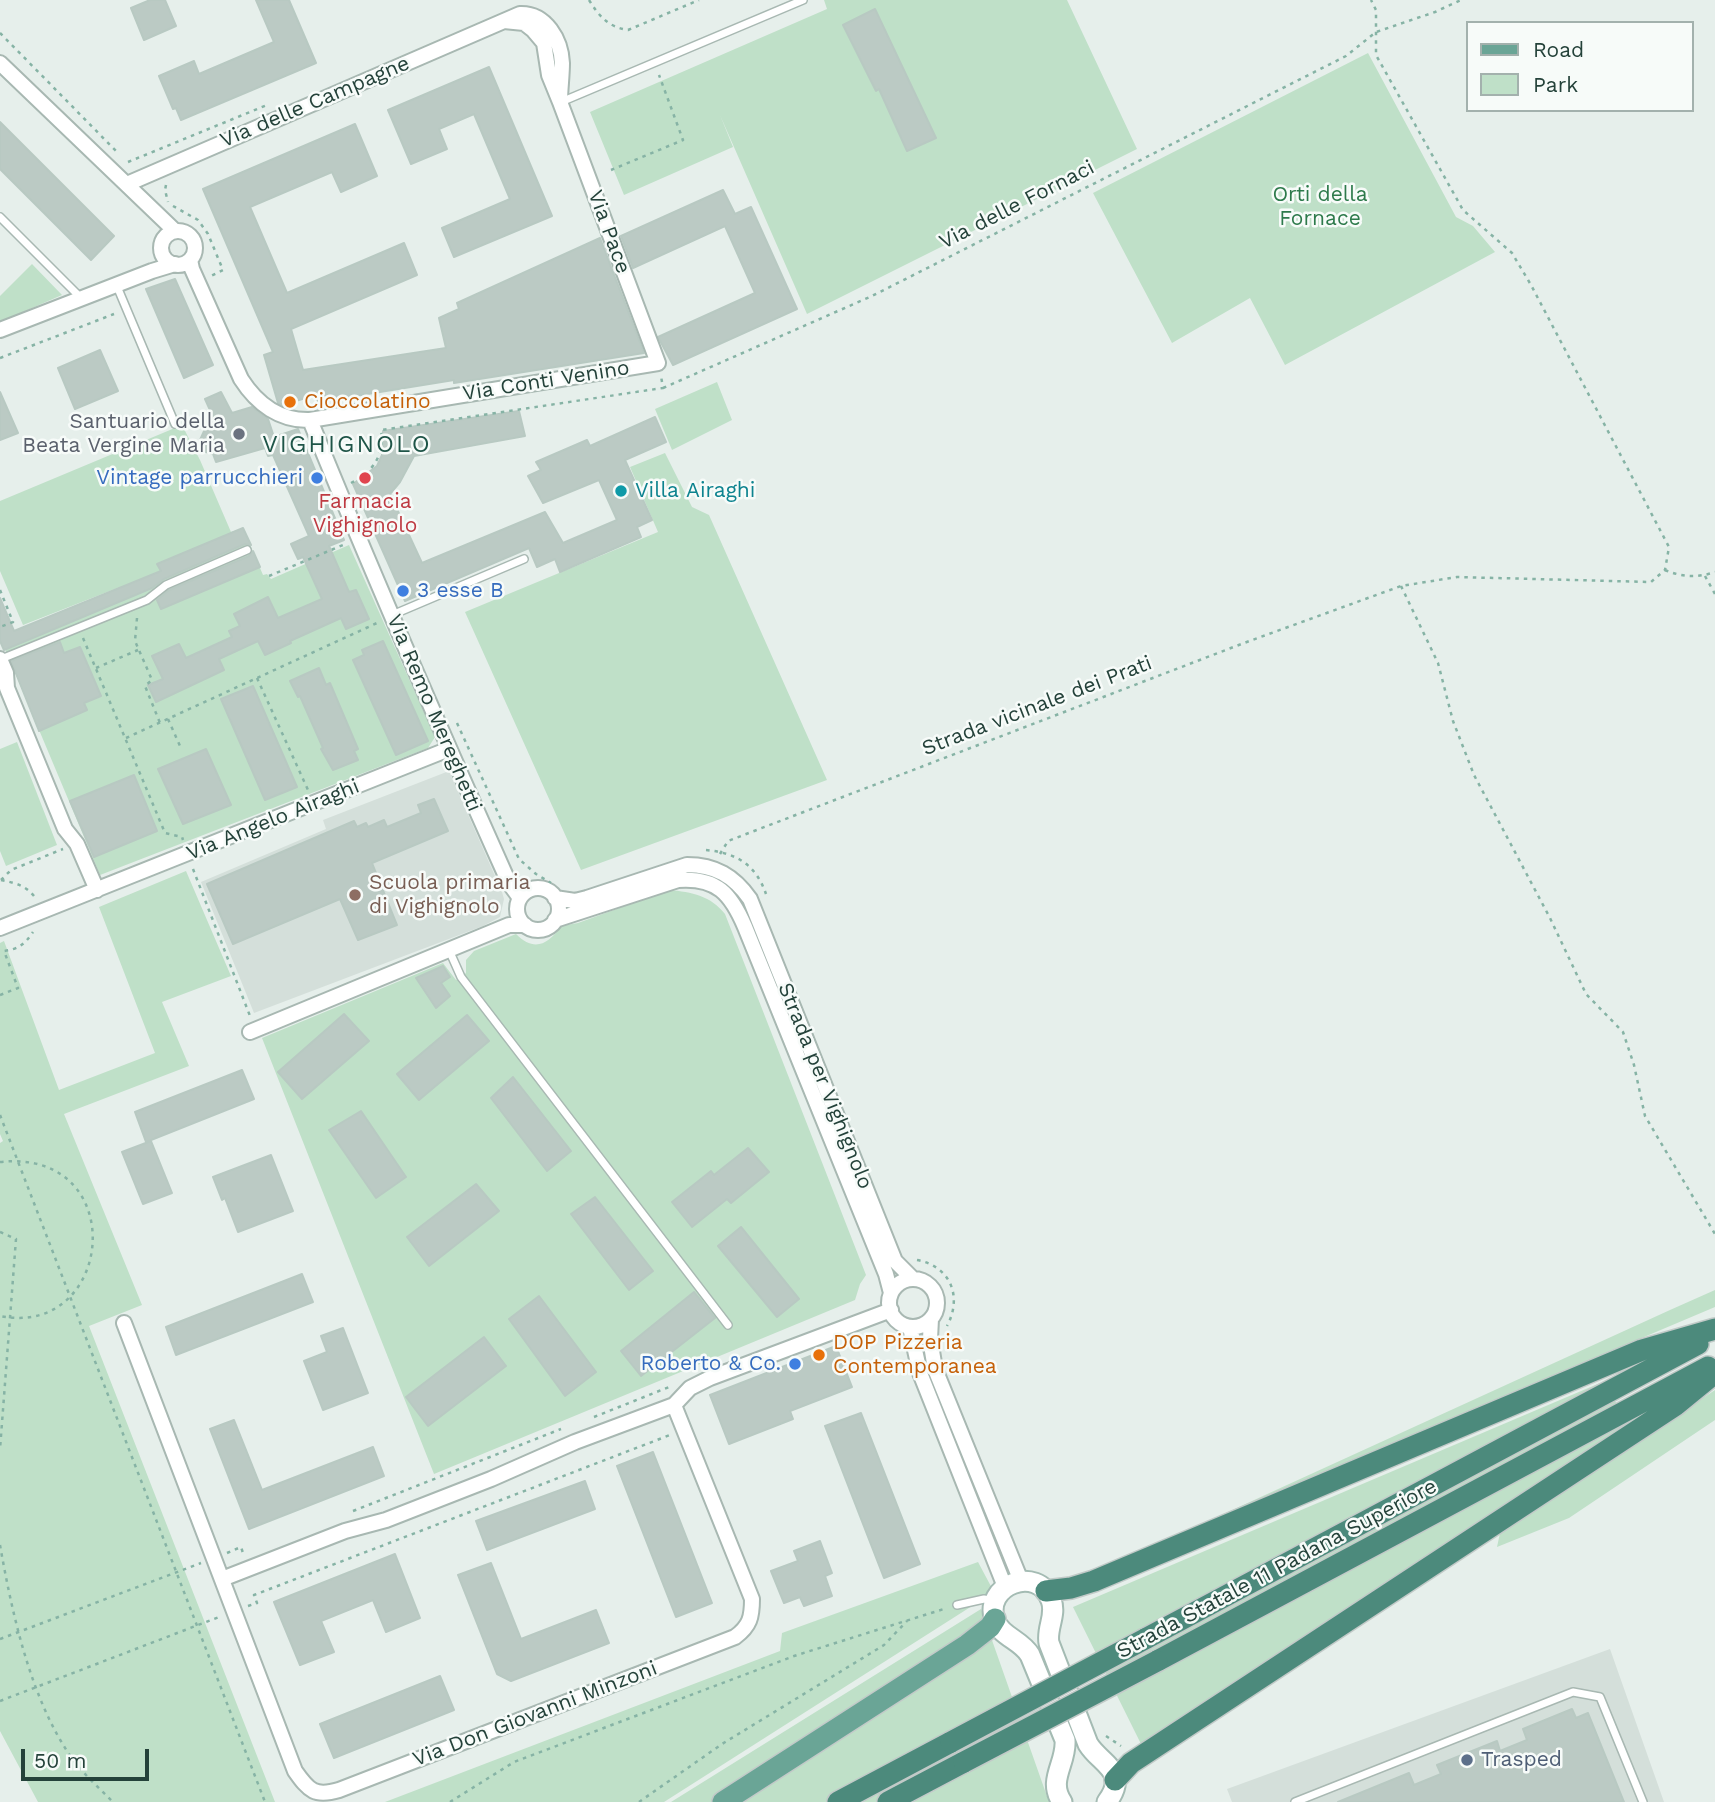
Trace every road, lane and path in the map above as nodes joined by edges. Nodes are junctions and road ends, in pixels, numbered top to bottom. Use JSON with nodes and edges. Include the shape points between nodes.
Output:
{"nodes":[{"id":1,"x":589,"y":0,"type":"edge"},
{"id":2,"x":699,"y":0,"type":"edge"},
{"id":3,"x":803,"y":0,"type":"edge"},
{"id":4,"x":1371,"y":0,"type":"edge"},
{"id":5,"x":1461,"y":0,"type":"edge"},
{"id":6,"x":504,"y":21,"type":"joint"},
{"id":7,"x":1376,"y":32,"type":"junction"},
{"id":8,"x":0,"y":33,"type":"edge"},
{"id":9,"x":0,"y":63,"type":"edge"},
{"id":10,"x":655,"y":64,"type":"junction"},
{"id":11,"x":560,"y":102,"type":"junction"},
{"id":12,"x":272,"y":103,"type":"dead end"},
{"id":13,"x":611,"y":170,"type":"dead end"},
{"id":14,"x":167,"y":181,"type":"dead end"},
{"id":15,"x":127,"y":184,"type":"junction"},
{"id":16,"x":0,"y":217,"type":"edge"},
{"id":17,"x":171,"y":233,"type":"junction"},
{"id":18,"x":162,"y":253,"type":"junction"},
{"id":19,"x":190,"y":269,"type":"junction"},
{"id":20,"x":152,"y":271,"type":"junction"},
{"id":21,"x":116,"y":284,"type":"junction"},
{"id":22,"x":81,"y":298,"type":"junction"},
{"id":23,"x":126,"y":309,"type":"junction"},
{"id":24,"x":0,"y":330,"type":"edge"},
{"id":25,"x":0,"y":358,"type":"edge"},
{"id":26,"x":658,"y":363,"type":"junction"},
{"id":27,"x":663,"y":388,"type":"junction"},
{"id":28,"x":310,"y":419,"type":"junction"},
{"id":29,"x":175,"y":424,"type":"dead end"},
{"id":30,"x":351,"y":484,"type":"dead end"},
{"id":31,"x":358,"y":540,"type":"junction"},
{"id":32,"x":247,"y":550,"type":"dead end"},
{"id":33,"x":524,"y":559,"type":"dead end"},
{"id":34,"x":1665,"y":570,"type":"junction"},
{"id":35,"x":1715,"y":572,"type":"edge"},
{"id":36,"x":269,"y":576,"type":"dead end"},
{"id":37,"x":1705,"y":576,"type":"junction"},
{"id":38,"x":1401,"y":586,"type":"junction"},
{"id":39,"x":0,"y":590,"type":"edge"},
{"id":40,"x":1715,"y":594,"type":"edge"},
{"id":41,"x":134,"y":605,"type":"junction"},
{"id":42,"x":392,"y":615,"type":"junction"},
{"id":43,"x":0,"y":626,"type":"edge"},
{"id":44,"x":79,"y":628,"type":"junction"},
{"id":45,"x":138,"y":649,"type":"junction"},
{"id":46,"x":0,"y":659,"type":"edge"},
{"id":47,"x":96,"y":668,"type":"junction"},
{"id":48,"x":257,"y":678,"type":"junction"},
{"id":49,"x":168,"y":719,"type":"junction"},
{"id":50,"x":160,"y":723,"type":"junction"},
{"id":51,"x":457,"y":723,"type":"dead end"},
{"id":52,"x":126,"y":738,"type":"junction"},
{"id":53,"x":180,"y":746,"type":"dead end"},
{"id":54,"x":449,"y":749,"type":"junction"},
{"id":55,"x":310,"y":793,"type":"dead end"},
{"id":56,"x":77,"y":844,"type":"junction"},
{"id":57,"x":701,"y":851,"type":"dead end"},
{"id":58,"x":720,"y":853,"type":"junction"},
{"id":59,"x":187,"y":854,"type":"junction"},
{"id":60,"x":713,"y":868,"type":"junction"},
{"id":61,"x":1,"y":880,"type":"edge"},
{"id":62,"x":97,"y":890,"type":"junction"},
{"id":63,"x":557,"y":891,"type":"junction"},
{"id":64,"x":520,"y":892,"type":"junction"},
{"id":65,"x":770,"y":904,"type":"dead end"},
{"id":66,"x":41,"y":911,"type":"junction"},
{"id":67,"x":555,"y":920,"type":"junction"},
{"id":68,"x":517,"y":921,"type":"junction"},
{"id":69,"x":0,"y":928,"type":"edge"},
{"id":70,"x":449,"y":949,"type":"junction"},
{"id":71,"x":0,"y":995,"type":"edge"},
{"id":72,"x":253,"y":1030,"type":"joint"},
{"id":73,"x":0,"y":1115,"type":"edge"},
{"id":74,"x":19,"y":1160,"type":"junction"},
{"id":75,"x":0,"y":1161,"type":"edge"},
{"id":76,"x":0,"y":1232,"type":"edge"},
{"id":77,"x":1715,"y":1234,"type":"edge"},
{"id":78,"x":908,"y":1259,"type":"dead end"},
{"id":79,"x":913,"y":1279,"type":"junction"},
{"id":80,"x":891,"y":1293,"type":"junction"},
{"id":81,"x":69,"y":1297,"type":"junction"},
{"id":82,"x":891,"y":1310,"type":"junction"},
{"id":83,"x":0,"y":1316,"type":"edge"},
{"id":84,"x":12,"y":1319,"type":"junction"},
{"id":85,"x":931,"y":1319,"type":"junction"},
{"id":86,"x":124,"y":1323,"type":"dead end"},
{"id":87,"x":728,"y":1325,"type":"dead end"},
{"id":88,"x":910,"y":1326,"type":"junction"},
{"id":89,"x":1715,"y":1329,"type":"edge"},
{"id":90,"x":944,"y":1332,"type":"dead end"},
{"id":91,"x":1715,"y":1335,"type":"edge"},
{"id":92,"x":1715,"y":1363,"type":"edge"},
{"id":93,"x":1715,"y":1373,"type":"edge"},
{"id":94,"x":672,"y":1386,"type":"dead end"},
{"id":95,"x":5,"y":1391,"type":"junction"},
{"id":96,"x":0,"y":1394,"type":"edge"},
{"id":97,"x":674,"y":1405,"type":"junction"},
{"id":98,"x":594,"y":1417,"type":"dead end"},
{"id":99,"x":568,"y":1427,"type":"dead end"},
{"id":100,"x":684,"y":1430,"type":"junction"},
{"id":101,"x":0,"y":1449,"type":"edge"},
{"id":102,"x":347,"y":1513,"type":"dead end"},
{"id":103,"x":0,"y":1545,"type":"edge"},
{"id":104,"x":243,"y":1554,"type":"dead end"},
{"id":105,"x":214,"y":1559,"type":"junction"},
{"id":106,"x":176,"y":1572,"type":"junction"},
{"id":107,"x":222,"y":1579,"type":"junction"},
{"id":108,"x":1046,"y":1591,"type":"junction"},
{"id":109,"x":1004,"y":1597,"type":"junction"},
{"id":110,"x":957,"y":1605,"type":"joint"},
{"id":111,"x":234,"y":1611,"type":"junction"},
{"id":112,"x":907,"y":1620,"type":"junction"},
{"id":113,"x":197,"y":1626,"type":"junction"},
{"id":114,"x":19,"y":1632,"type":"junction"},
{"id":115,"x":0,"y":1639,"type":"edge"},
{"id":116,"x":37,"y":1687,"type":"junction"},
{"id":117,"x":0,"y":1701,"type":"edge"},
{"id":118,"x":1100,"y":1733,"type":"dead end"},
{"id":119,"x":1131,"y":1763,"type":"junction"},
{"id":120,"x":1115,"y":1780,"type":"junction"},
{"id":121,"x":113,"y":1802,"type":"edge"},
{"id":122,"x":265,"y":1802,"type":"edge"},
{"id":123,"x":450,"y":1802,"type":"edge"},
{"id":124,"x":639,"y":1802,"type":"edge"},
{"id":125,"x":723,"y":1802,"type":"edge"},
{"id":126,"x":838,"y":1802,"type":"edge"},
{"id":127,"x":888,"y":1802,"type":"edge"},
{"id":128,"x":1062,"y":1802,"type":"edge"},
{"id":129,"x":1108,"y":1802,"type":"edge"},
{"id":130,"x":1295,"y":1802,"type":"edge"},
{"id":131,"x":1643,"y":1802,"type":"edge"}],
"edges":[{"from":1,"to":2,"type":"path","via":[[600,17],[628,30]]},
{"from":3,"to":10,"type":"lane"},
{"from":4,"to":7,"type":"path"},
{"from":5,"to":7,"type":"path","name":"Via delle Fornaci"},
{"from":6,"to":11,"type":"street","name":"Via Pace","via":[[524,23],[544,43],[549,75]]},
{"from":6,"to":15,"type":"street","name":"Via delle Campagne"},
{"from":7,"to":27,"type":"path","name":"Via delle Fornaci","via":[[1346,56],[872,296]]},
{"from":7,"to":34,"type":"path","via":[[1376,55],[1463,210],[1512,253],[1531,285],[1669,547]]},
{"from":8,"to":12,"type":"path","via":[[129,163]]},
{"from":9,"to":15,"type":"street"},
{"from":10,"to":11,"type":"lane"},
{"from":10,"to":13,"type":"path","via":[[683,140]]},
{"from":11,"to":26,"type":"street","name":"Via Pace"},
{"from":14,"to":19,"type":"path","via":[[164,190],[169,204],[198,220],[223,270]]},
{"from":15,"to":17,"type":"street"},
{"from":16,"to":22,"type":"lane"},
{"from":17,"to":18,"type":"street"},
{"from":17,"to":19,"type":"street","via":[[187,233],[194,241]]},
{"from":18,"to":19,"type":"street","via":[[167,260]]},
{"from":18,"to":20,"type":"street"},
{"from":19,"to":20,"type":"street"},
{"from":19,"to":28,"type":"street","name":"Via Conti Venino","via":[[246,387],[284,418]]},
{"from":20,"to":21,"type":"street"},
{"from":21,"to":22,"type":"street"},
{"from":21,"to":23,"type":"lane"},
{"from":22,"to":24,"type":"street"},
{"from":23,"to":25,"type":"path"},
{"from":23,"to":29,"type":"lane"},
{"from":26,"to":27,"type":"path"},
{"from":26,"to":28,"type":"street","name":"Via Conti Venino"},
{"from":27,"to":30,"type":"path","name":"Via delle Fornaci","via":[[381,430],[377,462]]},
{"from":28,"to":31,"type":"street","name":"Via Remo Mereghetti"},
{"from":31,"to":36,"type":"path"},
{"from":31,"to":42,"type":"street","name":"Via Remo Mereghetti"},
{"from":32,"to":41,"type":"lane","via":[[166,585]]},
{"from":33,"to":42,"type":"lane"},
{"from":34,"to":37,"type":"path","via":[[1679,576]]},
{"from":34,"to":38,"type":"path","name":"Strada vicinale dei Prati","via":[[1651,582],[1457,577]]},
{"from":35,"to":37,"type":"path"},
{"from":37,"to":40,"type":"path"},
{"from":38,"to":58,"type":"path","name":"Strada vicinale dei Prati","via":[[728,841]]},
{"from":38,"to":77,"type":"path","via":[[1438,663],[1474,775],[1586,994],[1623,1032],[1645,1116]]},
{"from":39,"to":43,"type":"path","via":[[13,622]]},
{"from":41,"to":44,"type":"lane"},
{"from":41,"to":45,"type":"path"},
{"from":42,"to":48,"type":"path"},
{"from":42,"to":54,"type":"street","name":"Via Remo Mereghetti"},
{"from":44,"to":46,"type":"lane"},
{"from":44,"to":47,"type":"path"},
{"from":45,"to":47,"type":"path"},
{"from":45,"to":50,"type":"path","via":[[152,680],[145,686]]},
{"from":46,"to":56,"type":"street","via":[[7,688],[65,829]]},
{"from":47,"to":52,"type":"path"},
{"from":48,"to":49,"type":"path"},
{"from":48,"to":55,"type":"path"},
{"from":49,"to":50,"type":"path"},
{"from":49,"to":53,"type":"path"},
{"from":50,"to":52,"type":"path"},
{"from":51,"to":63,"type":"path","via":[[519,859]]},
{"from":52,"to":59,"type":"path","via":[[165,833],[182,837]]},
{"from":54,"to":59,"type":"street","name":"Via Angelo Airaghi"},
{"from":54,"to":64,"type":"street","name":"Via Remo Mereghetti","via":[[509,883]]},
{"from":56,"to":61,"type":"path","via":[[11,870]]},
{"from":56,"to":62,"type":"street"},
{"from":57,"to":58,"type":"path"},
{"from":58,"to":60,"type":"path","name":"Strada vicinale dei Prati"},
{"from":58,"to":65,"type":"path","via":[[747,864],[759,875]]},
{"from":59,"to":62,"type":"street","name":"Via Angelo Airaghi"},
{"from":59,"to":72,"type":"path"},
{"from":60,"to":63,"type":"street","via":[[687,865],[575,901]]},
{"from":60,"to":79,"type":"street","name":"Strada per Vighignolo","via":[[743,888],[750,900],[894,1261]]},
{"from":61,"to":66,"type":"path","via":[[28,889]]},
{"from":62,"to":66,"type":"street","name":"Via Angelo Airaghi"},
{"from":63,"to":64,"type":"street","via":[[538,888]]},
{"from":63,"to":67,"type":"street"},
{"from":64,"to":68,"type":"street"},
{"from":66,"to":69,"type":"street","name":"Via Angelo Airaghi"},
{"from":66,"to":71,"type":"path","via":[[45,922],[25,944],[4,951],[18,988]]},
{"from":67,"to":68,"type":"street","via":[[538,930]]},
{"from":67,"to":80,"type":"street","name":"Strada per Vighignolo","via":[[678,880],[708,883],[730,898]]},
{"from":68,"to":70,"type":"street"},
{"from":70,"to":72,"type":"street"},
{"from":70,"to":87,"type":"lane","via":[[461,977]]},
{"from":73,"to":74,"type":"path"},
{"from":74,"to":75,"type":"path"},
{"from":74,"to":81,"type":"path"},
{"from":74,"to":81,"type":"path","via":[[42,1164],[62,1175],[79,1191],[90,1212],[92,1258],[84,1279]]},
{"from":76,"to":84,"type":"path","via":[[16,1239]]},
{"from":78,"to":90,"type":"path","via":[[934,1265],[946,1274],[953,1303]]},
{"from":79,"to":80,"type":"street","via":[[901,1282]]},
{"from":79,"to":85,"type":"street","via":[[934,1290],[937,1304]]},
{"from":80,"to":82,"type":"street"},
{"from":81,"to":84,"type":"path","via":[[33,1317]]},
{"from":81,"to":106,"type":"path"},
{"from":82,"to":88,"type":"street","via":[[895,1319]]},
{"from":82,"to":97,"type":"street","via":[[710,1378],[690,1388]]},
{"from":83,"to":84,"type":"path"},
{"from":84,"to":95,"type":"path"},
{"from":85,"to":88,"type":"street"},
{"from":85,"to":109,"type":"street","via":[[935,1369]]},
{"from":86,"to":105,"type":"street","name":"Via Don Giovanni Minzoni"},
{"from":88,"to":109,"type":"street","via":[[920,1373]]},
{"from":89,"to":108,"type":"highway","via":[[1642,1350],[1094,1581]]},
{"from":91,"to":126,"type":"highway","name":"Strada Statale 11 Padana Superiore","bridge":true},
{"from":92,"to":127,"type":"highway","name":"Strada Statale 11 Padana Superiore","bridge":true},
{"from":93,"to":119,"type":"highway","via":[[1676,1405]]},
{"from":94,"to":98,"type":"path"},
{"from":95,"to":96,"type":"path"},
{"from":95,"to":101,"type":"path"},
{"from":97,"to":100,"type":"street","name":"Via Don Giovanni Minzoni"},
{"from":97,"to":107,"type":"street","via":[[386,1520],[345,1531]]},
{"from":99,"to":102,"type":"path"},
{"from":100,"to":111,"type":"path","via":[[254,1595],[257,1603]]},
{"from":100,"to":111,"type":"street","name":"Via Don Giovanni Minzoni","via":[[752,1599],[748,1627],[735,1637],[326,1794],[316,1793],[295,1771]]},
{"from":103,"to":114,"type":"path"},
{"from":104,"to":105,"type":"path","via":[[240,1547]]},
{"from":105,"to":106,"type":"path"},
{"from":105,"to":107,"type":"street","name":"Via Don Giovanni Minzoni"},
{"from":106,"to":113,"type":"path"},
{"from":106,"to":114,"type":"path"},
{"from":107,"to":111,"type":"street","name":"Via Don Giovanni Minzoni"},
{"from":108,"to":109,"type":"main road","via":[[1034,1583]]},
{"from":108,"to":120,"type":"main road","via":[[1053,1610],[1049,1643],[1088,1744],[1108,1764]]},
{"from":109,"to":110,"type":"lane"},
{"from":109,"to":125,"type":"main road","via":[[985,1631],[967,1645]]},
{"from":109,"to":128,"type":"main road","via":[[1000,1630],[1025,1646],[1065,1740],[1066,1751],[1055,1782]]},
{"from":110,"to":112,"type":"path"},
{"from":111,"to":113,"type":"path"},
{"from":112,"to":123,"type":"path","via":[[793,1656],[514,1762]]},
{"from":112,"to":124,"type":"path","via":[[884,1645],[722,1744]]},
{"from":113,"to":116,"type":"path"},
{"from":113,"to":122,"type":"path"},
{"from":114,"to":115,"type":"path"},
{"from":114,"to":116,"type":"path"},
{"from":116,"to":117,"type":"path"},
{"from":116,"to":121,"type":"path","via":[[69,1755]]},
{"from":118,"to":119,"type":"path","via":[[1121,1746]]},
{"from":119,"to":120,"type":"highway"},
{"from":120,"to":129,"type":"main road"},
{"from":130,"to":131,"type":"lane","via":[[1573,1692],[1601,1697]]}]}
